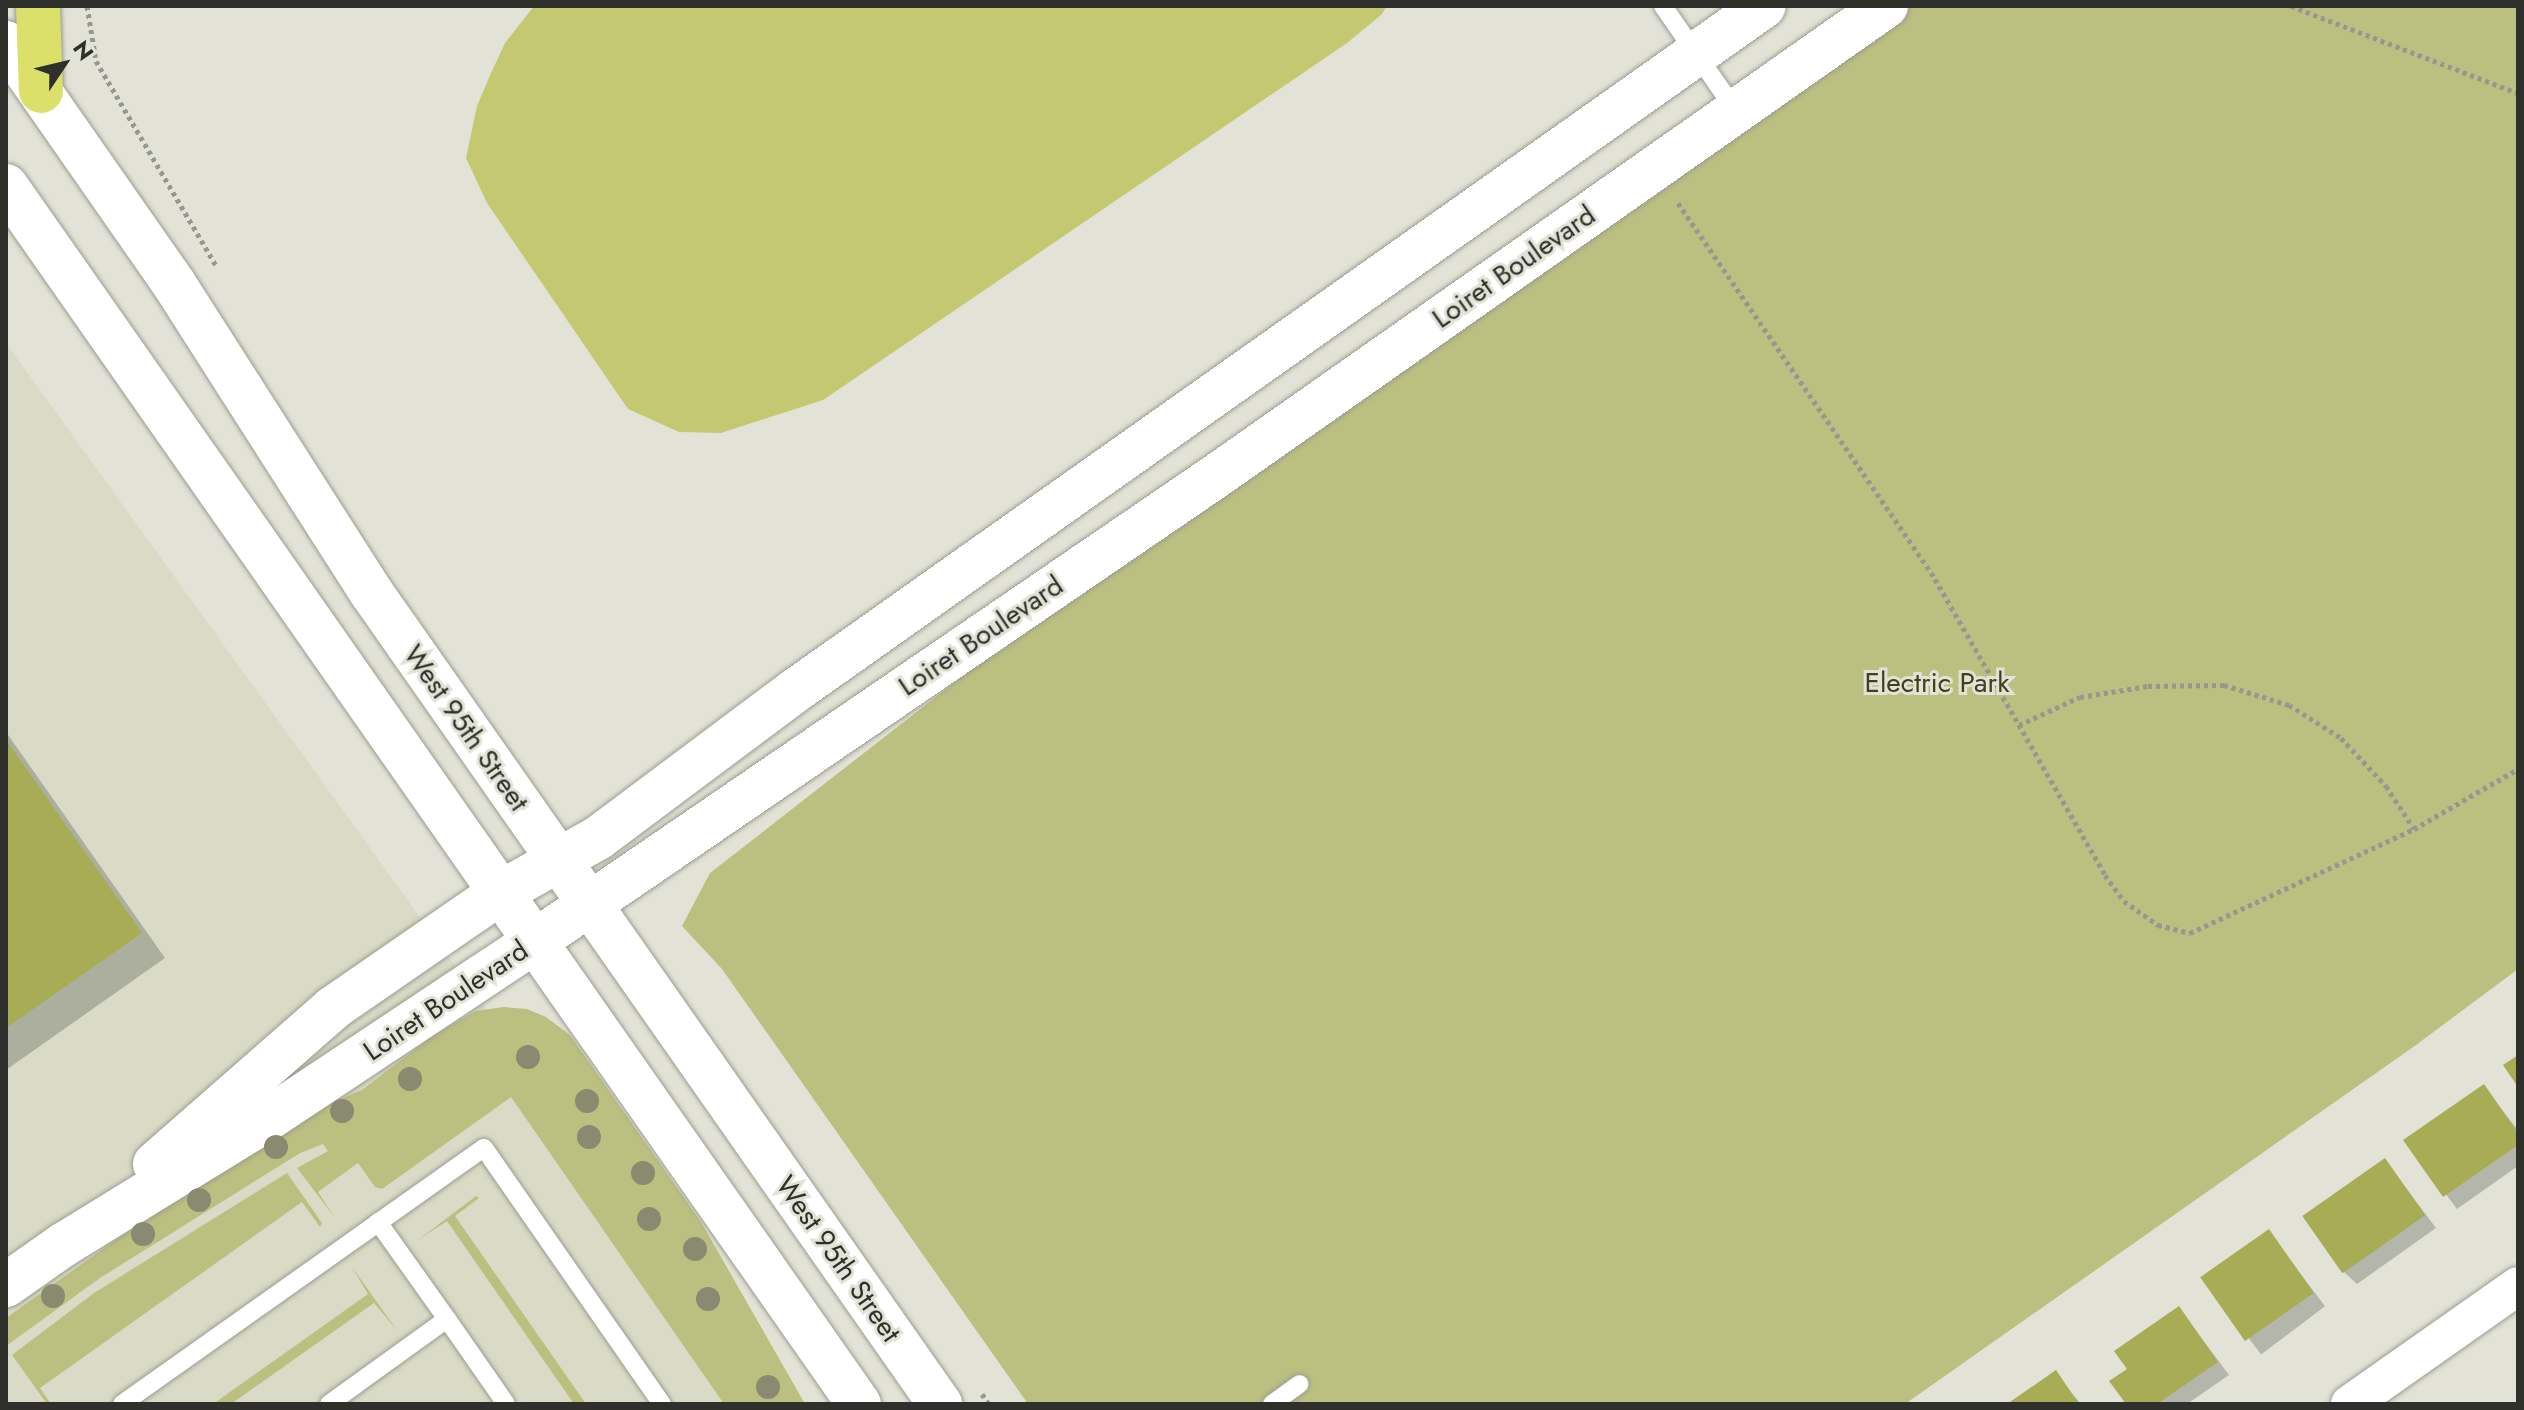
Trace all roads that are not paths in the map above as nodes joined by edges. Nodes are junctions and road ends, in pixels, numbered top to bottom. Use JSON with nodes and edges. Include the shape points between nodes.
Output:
{"nodes":[{"id":1,"x":38,"y":6,"type":"edge"},
{"id":2,"x":1663,"y":6,"type":"edge"},
{"id":3,"x":1764,"y":6,"type":"edge"},
{"id":4,"x":1886,"y":6,"type":"edge"},
{"id":5,"x":6,"y":43,"type":"edge"},
{"id":6,"x":1695,"y":54,"type":"junction"},
{"id":7,"x":41,"y":91,"type":"junction"},
{"id":8,"x":1736,"y":111,"type":"junction"},
{"id":9,"x":6,"y":186,"type":"edge"},
{"id":10,"x":1181,"y":420,"type":"junction"},
{"id":11,"x":1219,"y":474,"type":"junction"},
{"id":12,"x":557,"y":859,"type":"junction"},
{"id":13,"x":500,"y":893,"type":"junction"},
{"id":14,"x":589,"y":903,"type":"junction"},
{"id":15,"x":534,"y":942,"type":"junction"},
{"id":16,"x":378,"y":1222,"type":"junction"},
{"id":17,"x":63,"y":1245,"type":"junction"},
{"id":18,"x":6,"y":1285,"type":"edge"},
{"id":19,"x":2518,"y":1286,"type":"edge"},
{"id":20,"x":447,"y":1319,"type":"junction"},
{"id":21,"x":1300,"y":1384,"type":"dead end"},
{"id":22,"x":122,"y":1404,"type":"edge"},
{"id":23,"x":329,"y":1404,"type":"edge"},
{"id":24,"x":506,"y":1404,"type":"edge"},
{"id":25,"x":662,"y":1404,"type":"edge"},
{"id":26,"x":859,"y":1404,"type":"edge"},
{"id":27,"x":940,"y":1404,"type":"edge"},
{"id":28,"x":1272,"y":1404,"type":"edge"},
{"id":29,"x":2350,"y":1404,"type":"edge"}],
"edges":[{"from":1,"to":7,"type":"highway"},
{"from":2,"to":6,"type":"lane"},
{"from":3,"to":6,"type":"street","name":"Loiret Boulevard"},
{"from":4,"to":8,"type":"street","name":"Loiret Boulevard"},
{"from":5,"to":7,"type":"street","name":"West 95th Street"},
{"from":6,"to":8,"type":"lane"},
{"from":6,"to":10,"type":"street","name":"Loiret Boulevard"},
{"from":7,"to":12,"type":"street","name":"West 95th Street","via":[[174,284],[371,592]]},
{"from":8,"to":11,"type":"street","name":"Loiret Boulevard"},
{"from":9,"to":13,"type":"street"},
{"from":10,"to":11,"type":"street"},
{"from":10,"to":12,"type":"street","name":"Loiret Boulevard","via":[[796,690],[598,838]]},
{"from":11,"to":14,"type":"street","name":"Loiret Boulevard"},
{"from":12,"to":13,"type":"street","name":"Loiret Boulevard"},
{"from":12,"to":14,"type":"street","name":"West 95th Street"},
{"from":13,"to":15,"type":"street"},
{"from":13,"to":17,"type":"street","name":"Loiret Boulevard","via":[[333,1008]]},
{"from":14,"to":15,"type":"street","name":"Loiret Boulevard"},
{"from":14,"to":27,"type":"street","name":"West 95th Street"},
{"from":15,"to":17,"type":"street","name":"Loiret Boulevard","via":[[263,1122]]},
{"from":15,"to":26,"type":"street"},
{"from":16,"to":20,"type":"lane"},
{"from":16,"to":22,"type":"lane"},
{"from":16,"to":25,"type":"lane","via":[[484,1148]]},
{"from":17,"to":18,"type":"street","name":"Loiret Boulevard"},
{"from":19,"to":29,"type":"street"},
{"from":20,"to":23,"type":"lane"},
{"from":20,"to":24,"type":"lane"},
{"from":21,"to":28,"type":"lane"}]}
